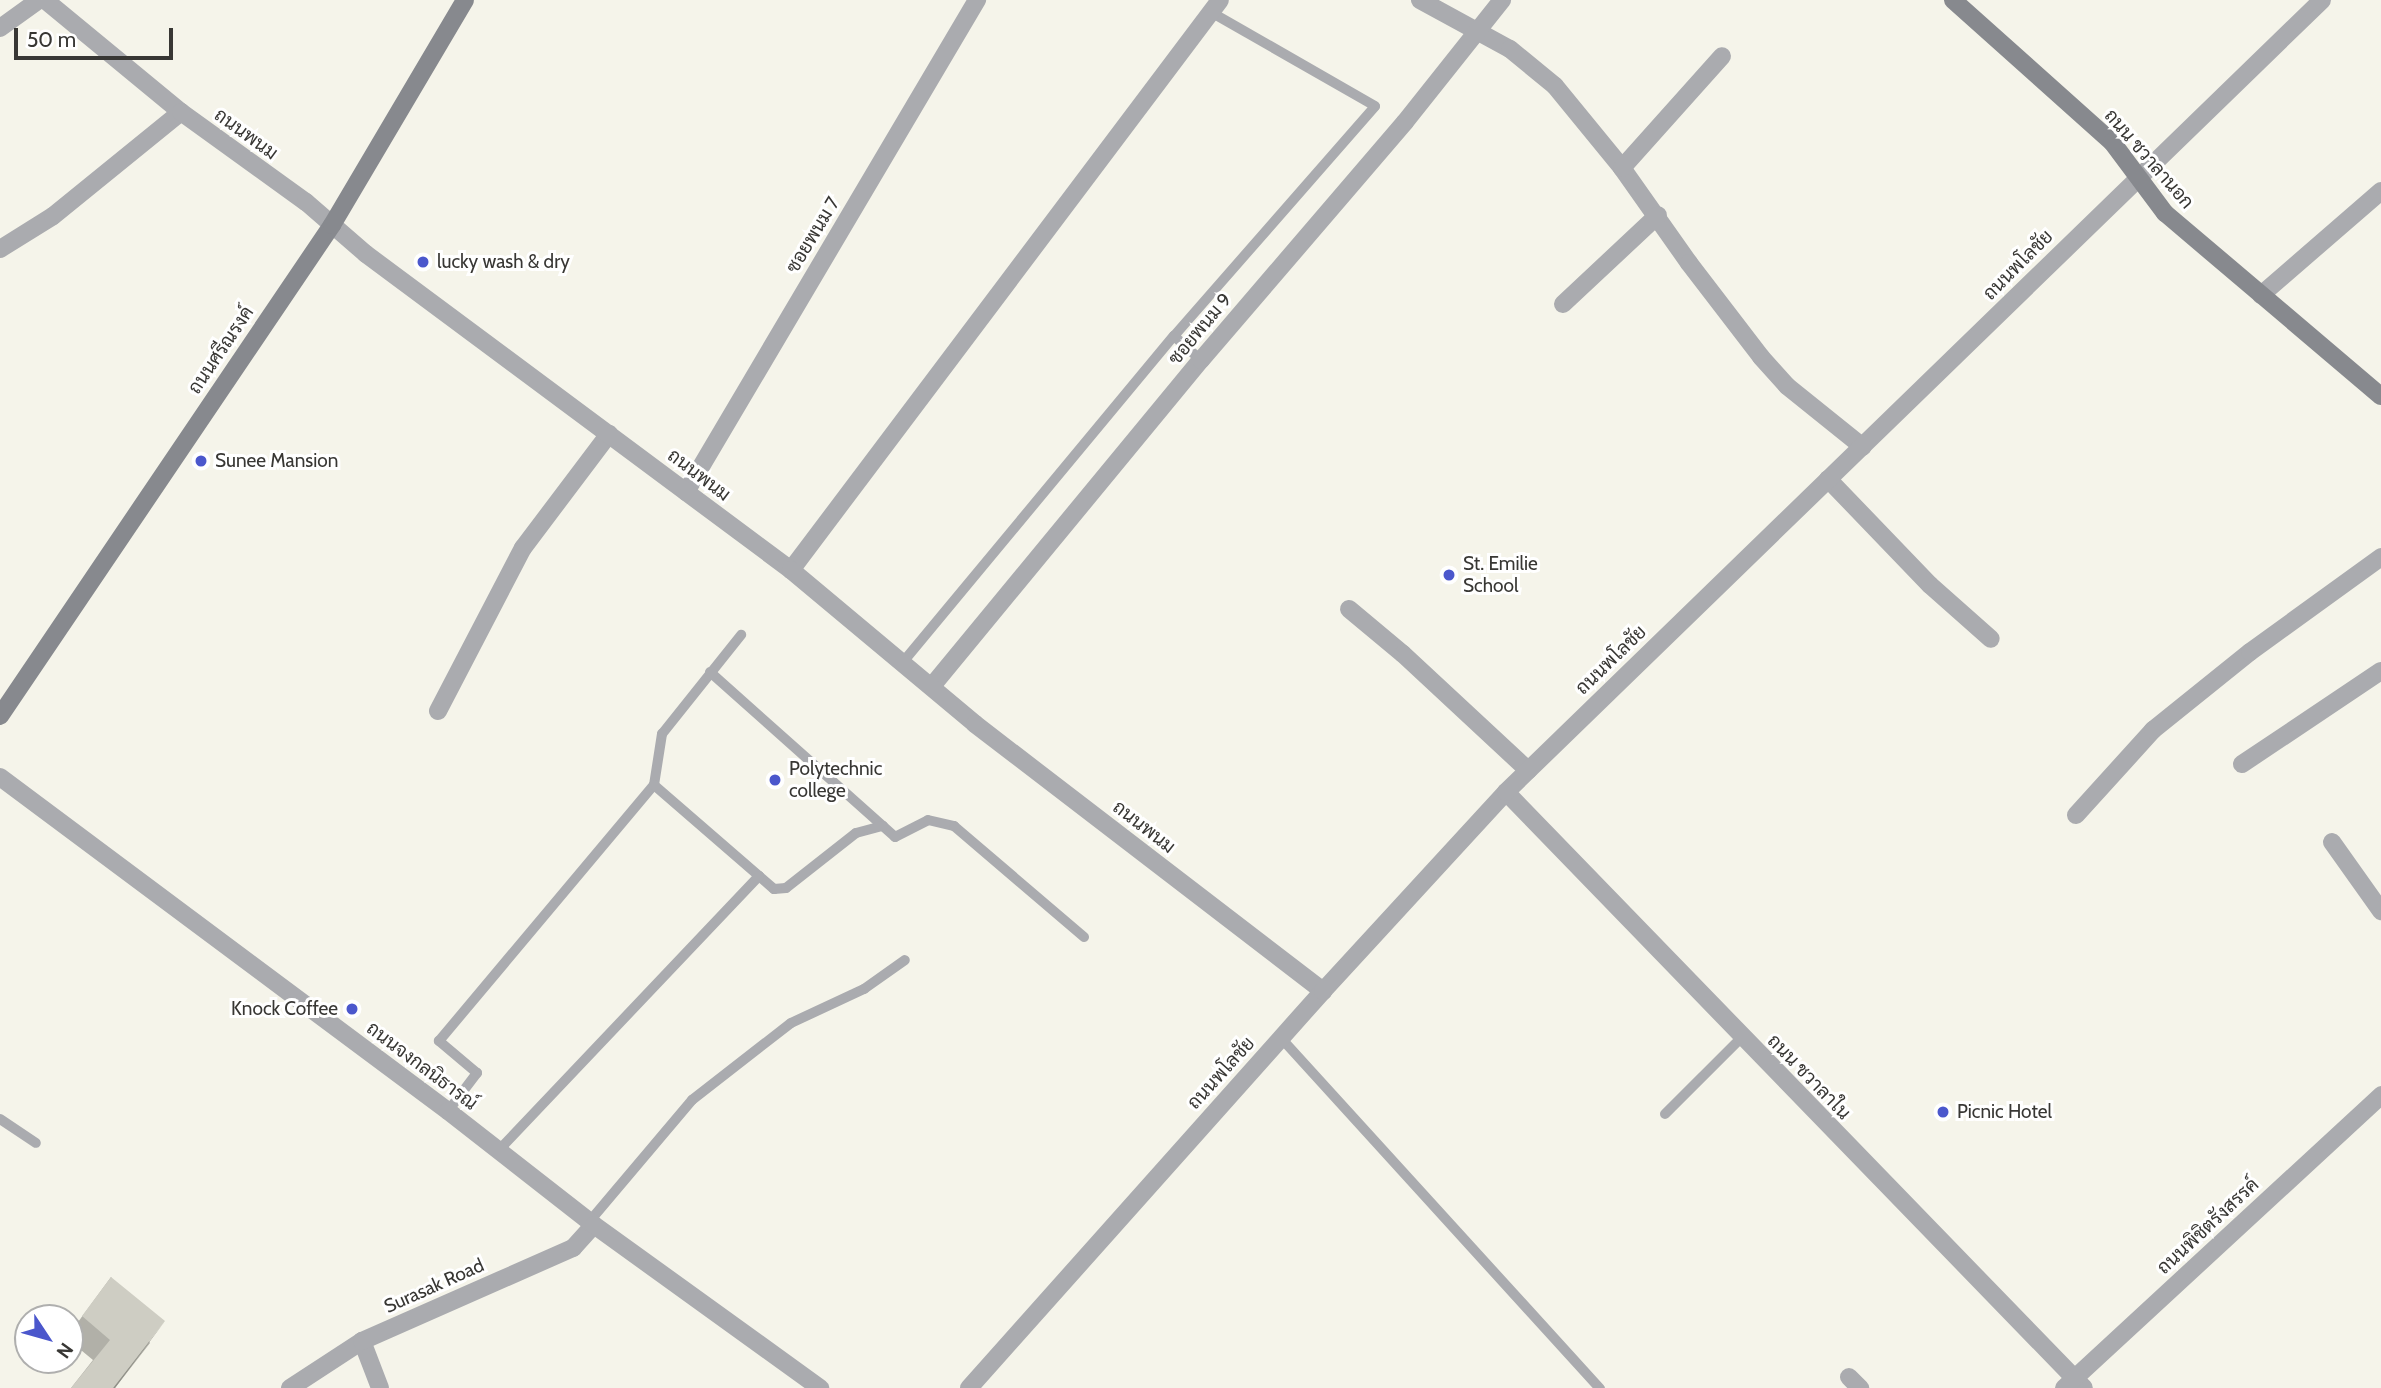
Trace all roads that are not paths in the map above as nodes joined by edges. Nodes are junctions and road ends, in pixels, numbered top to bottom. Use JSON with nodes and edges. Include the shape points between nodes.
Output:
{"nodes":[{"id":1,"x":39,"y":0,"type":"edge"},
{"id":2,"x":46,"y":0,"type":"edge"},
{"id":3,"x":464,"y":0,"type":"edge"},
{"id":4,"x":977,"y":0,"type":"edge"},
{"id":5,"x":1420,"y":0,"type":"edge"},
{"id":6,"x":1502,"y":0,"type":"edge"},
{"id":7,"x":1954,"y":0,"type":"edge"},
{"id":8,"x":2311,"y":3,"type":"edge"},
{"id":9,"x":1216,"y":6,"type":"edge"},
{"id":10,"x":0,"y":28,"type":"edge"},
{"id":11,"x":1477,"y":30,"type":"junction"},
{"id":12,"x":1722,"y":56,"type":"dead end"},
{"id":13,"x":181,"y":112,"type":"junction"},
{"id":14,"x":1622,"y":168,"type":"junction"},
{"id":15,"x":2138,"y":176,"type":"junction"},
{"id":16,"x":2381,"y":191,"type":"edge"},
{"id":17,"x":1658,"y":215,"type":"junction"},
{"id":18,"x":332,"y":225,"type":"junction"},
{"id":19,"x":0,"y":249,"type":"edge"},
{"id":20,"x":2261,"y":295,"type":"junction"},
{"id":21,"x":1563,"y":304,"type":"dead end"},
{"id":22,"x":1174,"y":336,"type":"junction"},
{"id":23,"x":1201,"y":360,"type":"junction"},
{"id":24,"x":2381,"y":396,"type":"edge"},
{"id":25,"x":609,"y":434,"type":"junction"},
{"id":26,"x":1863,"y":447,"type":"junction"},
{"id":27,"x":1828,"y":479,"type":"junction"},
{"id":28,"x":686,"y":492,"type":"junction"},
{"id":29,"x":2381,"y":557,"type":"edge"},
{"id":30,"x":791,"y":570,"type":"junction"},
{"id":31,"x":1349,"y":609,"type":"dead end"},
{"id":32,"x":741,"y":635,"type":"dead end"},
{"id":33,"x":1991,"y":639,"type":"dead end"},
{"id":34,"x":903,"y":662,"type":"junction"},
{"id":35,"x":2381,"y":671,"type":"edge"},
{"id":36,"x":710,"y":672,"type":"junction"},
{"id":37,"x":932,"y":686,"type":"junction"},
{"id":38,"x":438,"y":711,"type":"dead end"},
{"id":39,"x":0,"y":716,"type":"edge"},
{"id":40,"x":2242,"y":764,"type":"dead end"},
{"id":41,"x":1528,"y":770,"type":"junction"},
{"id":42,"x":0,"y":777,"type":"edge"},
{"id":43,"x":654,"y":785,"type":"junction"},
{"id":44,"x":1507,"y":792,"type":"junction"},
{"id":45,"x":2076,"y":814,"type":"dead end"},
{"id":46,"x":883,"y":826,"type":"junction"},
{"id":47,"x":2332,"y":842,"type":"dead end"},
{"id":48,"x":759,"y":876,"type":"junction"},
{"id":49,"x":2381,"y":911,"type":"edge"},
{"id":50,"x":1084,"y":937,"type":"dead end"},
{"id":51,"x":905,"y":960,"type":"dead end"},
{"id":52,"x":1322,"y":991,"type":"junction"},
{"id":53,"x":1742,"y":1037,"type":"junction"},
{"id":54,"x":1281,"y":1038,"type":"junction"},
{"id":55,"x":2381,"y":1095,"type":"edge"},
{"id":56,"x":448,"y":1111,"type":"junction"},
{"id":57,"x":1665,"y":1114,"type":"dead end"},
{"id":58,"x":0,"y":1119,"type":"edge"},
{"id":59,"x":36,"y":1143,"type":"dead end"},
{"id":60,"x":499,"y":1150,"type":"junction"},
{"id":61,"x":592,"y":1224,"type":"junction"},
{"id":62,"x":362,"y":1341,"type":"junction"},
{"id":63,"x":2074,"y":1385,"type":"edge"},
{"id":64,"x":290,"y":1388,"type":"edge"},
{"id":65,"x":380,"y":1388,"type":"edge"},
{"id":66,"x":820,"y":1388,"type":"edge"},
{"id":67,"x":969,"y":1388,"type":"edge"},
{"id":68,"x":1600,"y":1388,"type":"edge"}],
"edges":[{"from":1,"to":10,"type":"street"},
{"from":2,"to":13,"type":"street","name":"ถนนพนม"},
{"from":3,"to":18,"type":"main road","name":"ถนนศรีณรงค์"},
{"from":4,"to":28,"type":"street","name":"ซอยพนม 7"},
{"from":5,"to":11,"type":"street"},
{"from":6,"to":11,"type":"street","name":"ซอยพนม 9"},
{"from":7,"to":15,"type":"main road","name":"ถนน ชวาลานอก","via":[[2112,142]]},
{"from":8,"to":15,"type":"street","name":"ถนนพโลชัย"},
{"from":9,"to":22,"type":"lane","via":[[1375,106]]},
{"from":9,"to":30,"type":"street"},
{"from":11,"to":14,"type":"street","via":[[1510,49],[1555,86]]},
{"from":11,"to":23,"type":"street","name":"ซอยพนม 9","via":[[1405,122]]},
{"from":12,"to":14,"type":"street"},
{"from":13,"to":18,"type":"street","name":"ถนนพนม"},
{"from":13,"to":19,"type":"street","via":[[53,216]]},
{"from":14,"to":17,"type":"street"},
{"from":15,"to":20,"type":"main road","name":"ถนน ชวาลานอก","via":[[2165,213]]},
{"from":15,"to":26,"type":"street","name":"ถนนพโลชัย"},
{"from":16,"to":20,"type":"street"},
{"from":17,"to":21,"type":"street"},
{"from":17,"to":26,"type":"street","via":[[1761,357],[1787,386]]},
{"from":18,"to":25,"type":"street","name":"ถนนพนม"},
{"from":18,"to":39,"type":"main road","name":"ถนนศรีณรงค์"},
{"from":20,"to":24,"type":"main road","name":"ถนน ชวาลานอก"},
{"from":22,"to":23,"type":"lane"},
{"from":22,"to":34,"type":"lane"},
{"from":23,"to":37,"type":"street","name":"ซอยพนม 9"},
{"from":25,"to":28,"type":"street","name":"ถนนพนม"},
{"from":25,"to":38,"type":"street","via":[[523,548]]},
{"from":26,"to":27,"type":"street","name":"ถนนพโลชัย"},
{"from":27,"to":33,"type":"street","via":[[1930,585]]},
{"from":27,"to":41,"type":"street","name":"ถนนพโลชัย"},
{"from":28,"to":30,"type":"street","name":"ถนนพนม"},
{"from":29,"to":45,"type":"street","via":[[2250,652],[2153,730]]},
{"from":30,"to":34,"type":"street","name":"ถนนพนม"},
{"from":31,"to":41,"type":"street"},
{"from":32,"to":36,"type":"lane"},
{"from":34,"to":37,"type":"street","name":"ถนนพนม"},
{"from":35,"to":40,"type":"street"},
{"from":36,"to":43,"type":"lane","via":[[662,734]]},
{"from":36,"to":46,"type":"lane"},
{"from":37,"to":52,"type":"street","name":"ถนนพนม"},
{"from":41,"to":44,"type":"street","name":"ถนนพโลชัย"},
{"from":42,"to":56,"type":"street","name":"ถนนจงกลนิธารณ์"},
{"from":43,"to":48,"type":"lane"},
{"from":43,"to":56,"type":"lane","via":[[439,1041],[477,1073]]},
{"from":44,"to":52,"type":"street","name":"ถนนพโลชัย"},
{"from":44,"to":53,"type":"street","name":"ถนน ชวาลาใน"},
{"from":46,"to":48,"type":"lane","via":[[856,833],[786,888],[774,888]]},
{"from":46,"to":50,"type":"lane","via":[[895,837],[928,820],[954,826]]},
{"from":47,"to":49,"type":"street"},
{"from":48,"to":60,"type":"lane"},
{"from":51,"to":61,"type":"lane","via":[[864,989],[791,1023],[692,1100]]},
{"from":52,"to":54,"type":"street","name":"ถนนพโลชัย"},
{"from":53,"to":57,"type":"lane"},
{"from":53,"to":63,"type":"street","name":"ถนน ชวาลาใน"},
{"from":54,"to":67,"type":"street","name":"ถนนพโลชัย"},
{"from":54,"to":68,"type":"lane"},
{"from":55,"to":63,"type":"street","name":"ถนนพิชิตรังสรรค์"},
{"from":56,"to":60,"type":"street","name":"ถนนจงกลนิธารณ์"},
{"from":58,"to":59,"type":"lane"},
{"from":60,"to":61,"type":"street","name":"ถนนจงกลนิธารณ์"},
{"from":61,"to":62,"type":"street","name":"Surasak Road","via":[[573,1248]]},
{"from":61,"to":66,"type":"street","name":"ถนนจงกลนิธารณ์"},
{"from":62,"to":64,"type":"street","name":"Surasak Road"},
{"from":62,"to":65,"type":"street"}]}
